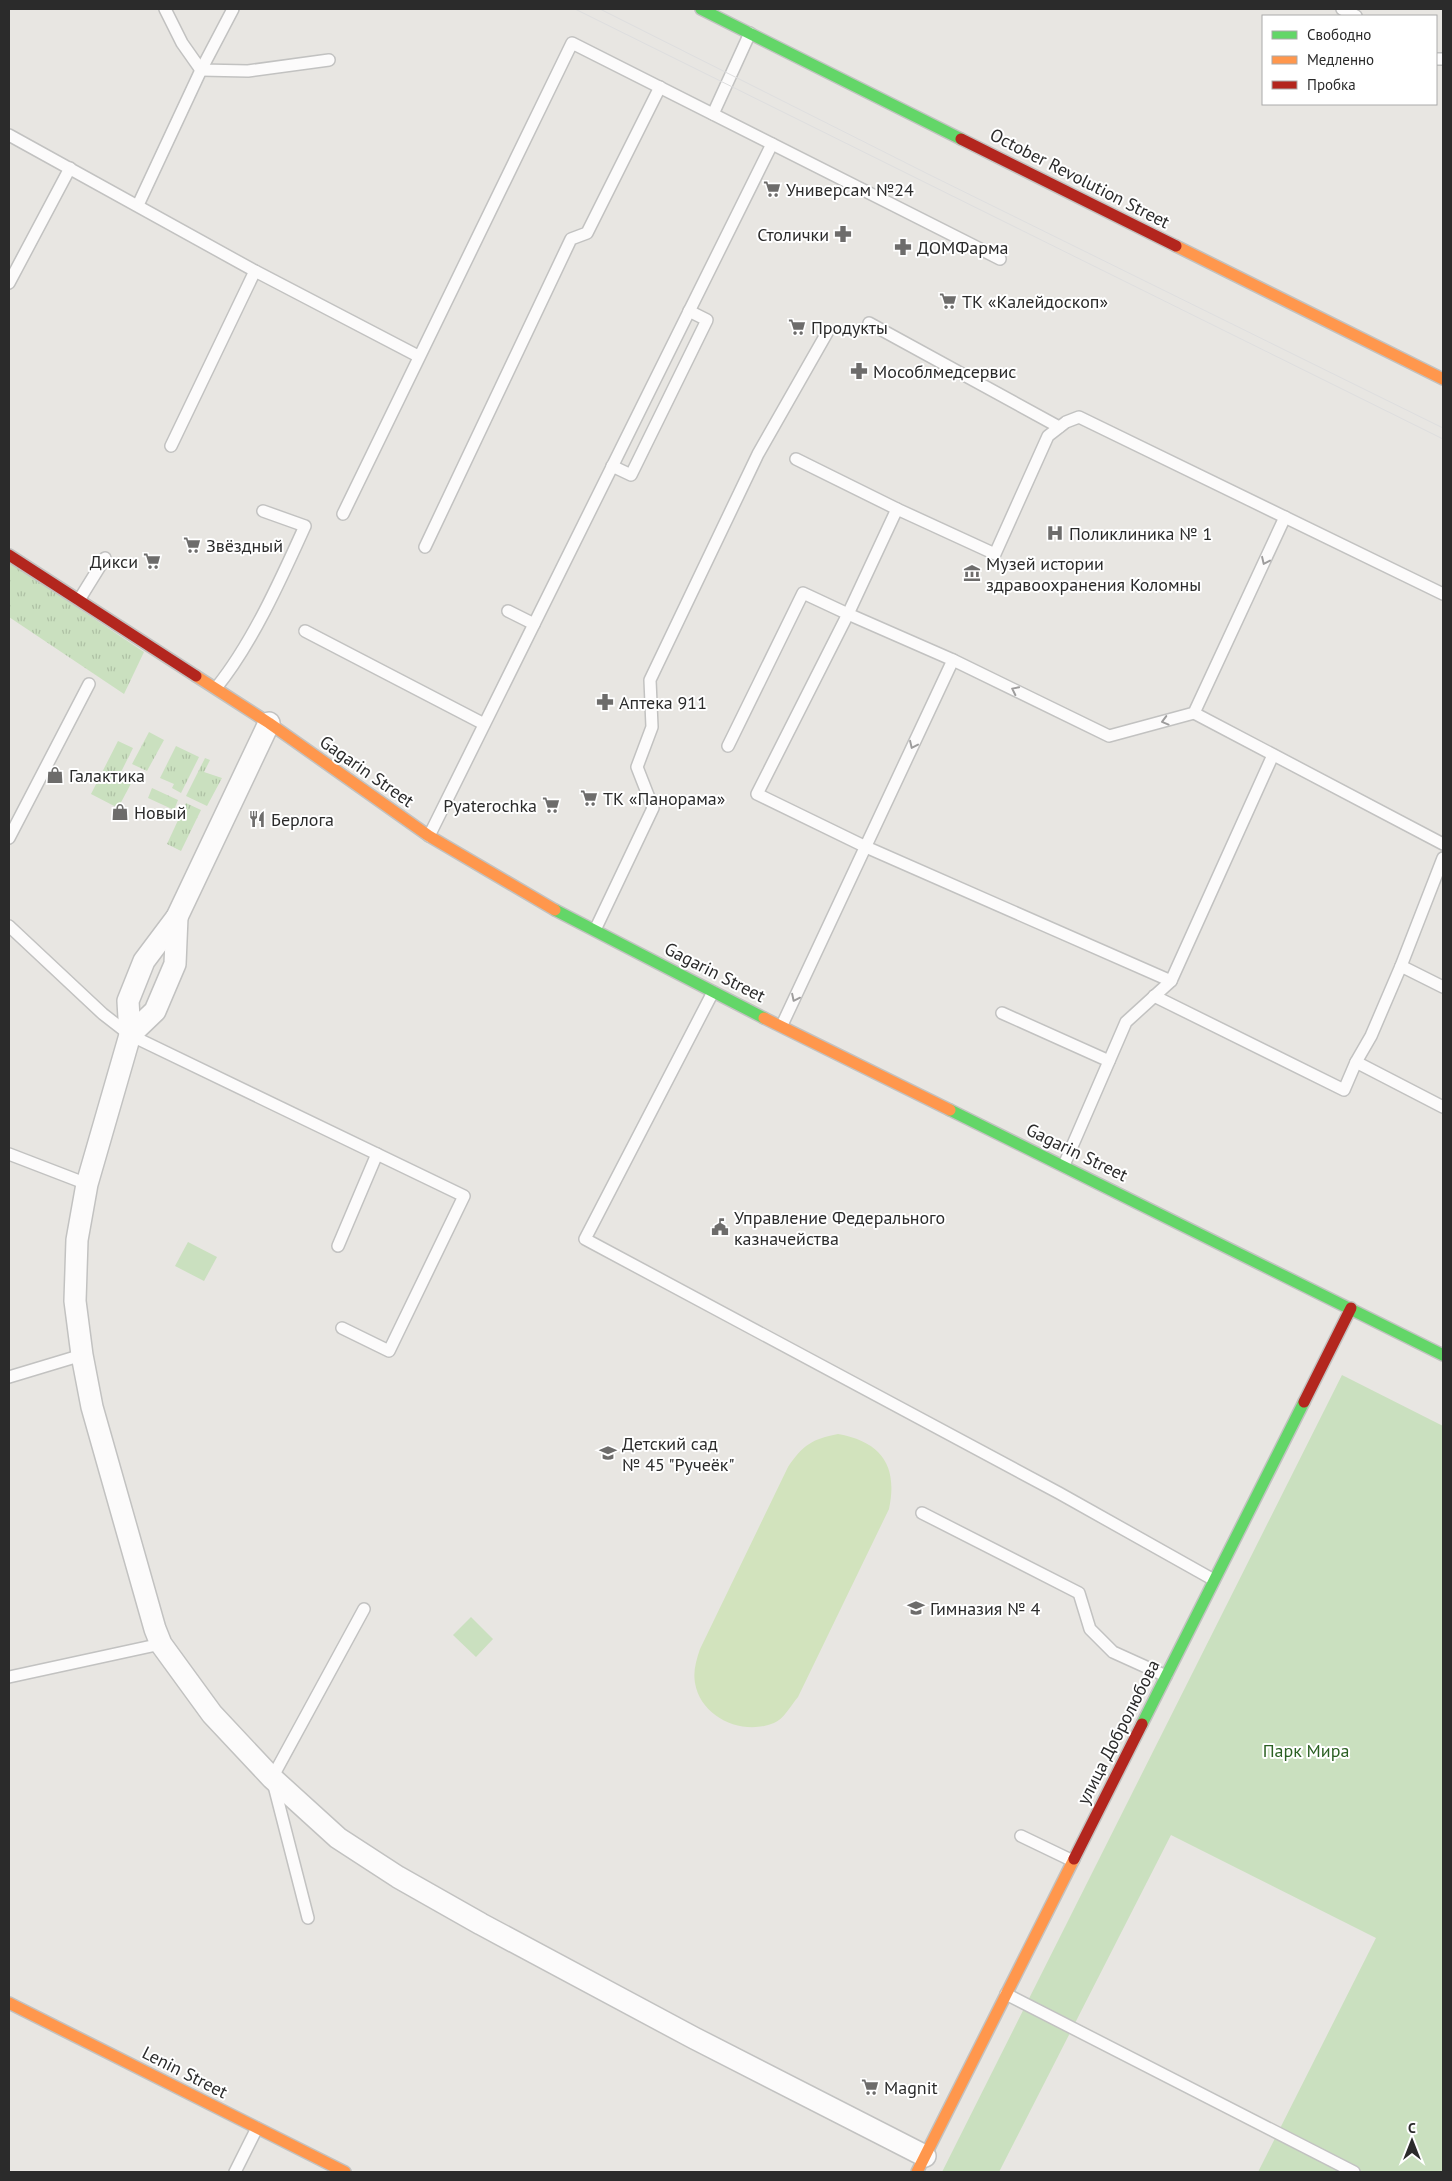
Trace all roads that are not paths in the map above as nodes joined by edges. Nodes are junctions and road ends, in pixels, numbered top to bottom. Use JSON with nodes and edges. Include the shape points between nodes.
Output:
{"nodes":[{"id":1,"x":165,"y":9,"type":"edge"},
{"id":2,"x":234,"y":9,"type":"edge"},
{"id":3,"x":701,"y":9,"type":"edge"},
{"id":4,"x":1342,"y":9,"type":"edge"},
{"id":5,"x":1354,"y":15,"type":"edge"},
{"id":6,"x":750,"y":33,"type":"junction"},
{"id":7,"x":329,"y":60,"type":"dead end"},
{"id":8,"x":201,"y":70,"type":"junction"},
{"id":9,"x":660,"y":87,"type":"junction"},
{"id":10,"x":713,"y":114,"type":"junction"},
{"id":11,"x":9,"y":135,"type":"edge"},
{"id":12,"x":772,"y":144,"type":"junction"},
{"id":13,"x":70,"y":168,"type":"junction"},
{"id":14,"x":138,"y":205,"type":"junction"},
{"id":15,"x":1000,"y":259,"type":"dead end"},
{"id":16,"x":255,"y":271,"type":"junction"},
{"id":17,"x":9,"y":283,"type":"edge"},
{"id":18,"x":689,"y":311,"type":"junction"},
{"id":19,"x":869,"y":323,"type":"dead end"},
{"id":20,"x":828,"y":331,"type":"dead end"},
{"id":21,"x":418,"y":356,"type":"junction"},
{"id":22,"x":1443,"y":380,"type":"edge"},
{"id":23,"x":1059,"y":427,"type":"junction"},
{"id":24,"x":171,"y":446,"type":"dead end"},
{"id":25,"x":796,"y":459,"type":"dead end"},
{"id":26,"x":612,"y":466,"type":"junction"},
{"id":27,"x":897,"y":510,"type":"junction"},
{"id":28,"x":263,"y":512,"type":"dead end"},
{"id":29,"x":343,"y":514,"type":"dead end"},
{"id":30,"x":1285,"y":517,"type":"junction"},
{"id":31,"x":425,"y":547,"type":"dead end"},
{"id":32,"x":9,"y":555,"type":"edge"},
{"id":33,"x":105,"y":558,"type":"dead end"},
{"id":34,"x":1443,"y":594,"type":"edge"},
{"id":35,"x":78,"y":600,"type":"junction"},
{"id":36,"x":508,"y":611,"type":"dead end"},
{"id":37,"x":848,"y":614,"type":"junction"},
{"id":38,"x":534,"y":624,"type":"junction"},
{"id":39,"x":305,"y":631,"type":"dead end"},
{"id":40,"x":953,"y":660,"type":"junction"},
{"id":41,"x":89,"y":684,"type":"dead end"},
{"id":42,"x":216,"y":688,"type":"junction"},
{"id":43,"x":1194,"y":713,"type":"junction"},
{"id":44,"x":269,"y":723,"type":"junction"},
{"id":45,"x":484,"y":724,"type":"junction"},
{"id":46,"x":728,"y":746,"type":"dead end"},
{"id":47,"x":1273,"y":754,"type":"junction"},
{"id":48,"x":429,"y":836,"type":"junction"},
{"id":49,"x":9,"y":838,"type":"edge"},
{"id":50,"x":1443,"y":844,"type":"edge"},
{"id":51,"x":866,"y":847,"type":"junction"},
{"id":52,"x":1443,"y":858,"type":"edge"},
{"id":53,"x":176,"y":917,"type":"junction"},
{"id":54,"x":9,"y":926,"type":"edge"},
{"id":55,"x":595,"y":930,"type":"junction"},
{"id":56,"x":1401,"y":966,"type":"junction"},
{"id":57,"x":1171,"y":981,"type":"junction"},
{"id":58,"x":1443,"y":987,"type":"edge"},
{"id":59,"x":713,"y":992,"type":"junction"},
{"id":60,"x":1154,"y":996,"type":"junction"},
{"id":61,"x":1002,"y":1013,"type":"dead end"},
{"id":62,"x":782,"y":1025,"type":"junction"},
{"id":63,"x":130,"y":1035,"type":"junction"},
{"id":64,"x":1108,"y":1061,"type":"junction"},
{"id":65,"x":1356,"y":1062,"type":"junction"},
{"id":66,"x":1443,"y":1107,"type":"edge"},
{"id":67,"x":9,"y":1154,"type":"edge"},
{"id":68,"x":378,"y":1154,"type":"junction"},
{"id":69,"x":1064,"y":1165,"type":"junction"},
{"id":70,"x":87,"y":1184,"type":"junction"},
{"id":71,"x":338,"y":1246,"type":"dead end"},
{"id":72,"x":1351,"y":1308,"type":"junction"},
{"id":73,"x":342,"y":1328,"type":"dead end"},
{"id":74,"x":82,"y":1355,"type":"junction"},
{"id":75,"x":1443,"y":1355,"type":"edge"},
{"id":76,"x":9,"y":1377,"type":"edge"},
{"id":77,"x":922,"y":1513,"type":"dead end"},
{"id":78,"x":1214,"y":1580,"type":"junction"},
{"id":79,"x":364,"y":1609,"type":"dead end"},
{"id":80,"x":161,"y":1644,"type":"junction"},
{"id":81,"x":1166,"y":1676,"type":"junction"},
{"id":82,"x":9,"y":1677,"type":"edge"},
{"id":83,"x":272,"y":1778,"type":"junction"},
{"id":84,"x":1021,"y":1836,"type":"dead end"},
{"id":85,"x":1073,"y":1861,"type":"junction"},
{"id":86,"x":308,"y":1918,"type":"dead end"},
{"id":87,"x":1006,"y":1994,"type":"junction"},
{"id":88,"x":12,"y":2008,"type":"edge"},
{"id":89,"x":258,"y":2128,"type":"junction"},
{"id":90,"x":921,"y":2164,"type":"edge"},
{"id":91,"x":235,"y":2172,"type":"edge"},
{"id":92,"x":346,"y":2172,"type":"edge"},
{"id":93,"x":1354,"y":2172,"type":"edge"}],
"edges":[{"from":1,"to":8,"type":"lane","via":[[182,43]]},
{"from":2,"to":8,"type":"lane"},
{"from":3,"to":6,"type":"street","name":"October Revolution Street"},
{"from":4,"to":5,"type":"lane"},
{"from":6,"to":10,"type":"lane"},
{"from":6,"to":22,"type":"street","name":"October Revolution Street"},
{"from":7,"to":8,"type":"lane","via":[[248,71]]},
{"from":8,"to":14,"type":"lane"},
{"from":9,"to":10,"type":"lane"},
{"from":9,"to":21,"type":"lane","via":[[572,43]]},
{"from":9,"to":31,"type":"lane","via":[[587,233],[571,239]]},
{"from":10,"to":12,"type":"lane"},
{"from":11,"to":13,"type":"lane"},
{"from":12,"to":15,"type":"lane"},
{"from":12,"to":18,"type":"lane"},
{"from":13,"to":14,"type":"lane"},
{"from":13,"to":17,"type":"lane"},
{"from":14,"to":16,"type":"lane"},
{"from":16,"to":21,"type":"lane"},
{"from":16,"to":24,"type":"lane"},
{"from":18,"to":26,"type":"lane"},
{"from":18,"to":26,"type":"lane","via":[[707,320],[631,475]]},
{"from":19,"to":23,"type":"lane"},
{"from":20,"to":55,"type":"lane","via":[[758,454],[650,680],[652,727],[637,766],[653,808]]},
{"from":21,"to":29,"type":"lane"},
{"from":23,"to":27,"type":"lane","via":[[1048,436],[995,554]]},
{"from":23,"to":30,"type":"lane","via":[[1079,416]]},
{"from":25,"to":27,"type":"lane"},
{"from":26,"to":38,"type":"lane"},
{"from":27,"to":37,"type":"lane"},
{"from":28,"to":42,"type":"lane","via":[[305,526],[281,579],[228,673]]},
{"from":30,"to":34,"type":"lane"},
{"from":30,"to":43,"type":"lane","one_way":true},
{"from":32,"to":35,"type":"street","name":"Gagarin Street"},
{"from":33,"to":35,"type":"lane"},
{"from":35,"to":42,"type":"street","name":"Gagarin Street"},
{"from":36,"to":38,"type":"lane"},
{"from":37,"to":40,"type":"lane"},
{"from":37,"to":46,"type":"lane","via":[[803,593]]},
{"from":37,"to":51,"type":"lane","via":[[757,794]]},
{"from":38,"to":45,"type":"lane"},
{"from":39,"to":45,"type":"lane"},
{"from":43,"to":40,"type":"lane","one_way":true,"via":[[1109,736]]},
{"from":40,"to":51,"type":"lane","one_way":true},
{"from":41,"to":49,"type":"lane"},
{"from":42,"to":44,"type":"street","name":"Gagarin Street"},
{"from":43,"to":47,"type":"lane"},
{"from":44,"to":48,"type":"street","name":"Gagarin Street"},
{"from":44,"to":53,"type":"street"},
{"from":45,"to":48,"type":"lane"},
{"from":47,"to":50,"type":"lane"},
{"from":47,"to":57,"type":"lane"},
{"from":48,"to":55,"type":"street","name":"Gagarin Street"},
{"from":51,"to":57,"type":"lane"},
{"from":51,"to":62,"type":"lane","one_way":true},
{"from":52,"to":56,"type":"lane"},
{"from":53,"to":63,"type":"street","via":[[144,961],[128,1001]]},
{"from":53,"to":63,"type":"street","via":[[175,964],[154,1011]]},
{"from":54,"to":63,"type":"lane"},
{"from":55,"to":59,"type":"street","name":"Gagarin Street"},
{"from":56,"to":58,"type":"lane"},
{"from":56,"to":65,"type":"lane","via":[[1371,1036]]},
{"from":57,"to":60,"type":"lane"},
{"from":59,"to":62,"type":"street","name":"Gagarin Street"},
{"from":59,"to":78,"type":"lane","via":[[585,1239],[1051,1488]]},
{"from":60,"to":64,"type":"lane","via":[[1126,1022]]},
{"from":60,"to":65,"type":"lane","via":[[1344,1090]]},
{"from":61,"to":64,"type":"lane"},
{"from":62,"to":69,"type":"street","name":"Gagarin Street"},
{"from":63,"to":68,"type":"lane"},
{"from":63,"to":70,"type":"street"},
{"from":64,"to":69,"type":"lane"},
{"from":65,"to":66,"type":"lane"},
{"from":67,"to":70,"type":"lane"},
{"from":68,"to":71,"type":"lane"},
{"from":68,"to":73,"type":"lane","via":[[464,1196],[389,1351]]},
{"from":69,"to":72,"type":"street","name":"Gagarin Street"},
{"from":70,"to":74,"type":"street","via":[[77,1240],[75,1301]]},
{"from":72,"to":75,"type":"street","name":"Gagarin Street"},
{"from":72,"to":78,"type":"street","name":"улица Добролюбова"},
{"from":74,"to":76,"type":"lane"},
{"from":74,"to":80,"type":"street","via":[[106,1461]]},
{"from":77,"to":81,"type":"lane","via":[[1079,1593],[1090,1629],[1113,1652]]},
{"from":78,"to":81,"type":"street","name":"улица Добролюбова"},
{"from":79,"to":83,"type":"lane"},
{"from":80,"to":82,"type":"lane"},
{"from":80,"to":83,"type":"street","via":[[212,1714]]},
{"from":81,"to":85,"type":"street","name":"улица Добролюбова"},
{"from":83,"to":86,"type":"lane"},
{"from":83,"to":90,"type":"street","via":[[338,1838],[398,1877]]},
{"from":84,"to":85,"type":"lane"},
{"from":85,"to":87,"type":"street","name":"улица Добролюбова"},
{"from":87,"to":90,"type":"street","name":"улица Добролюбова"},
{"from":87,"to":93,"type":"lane"},
{"from":88,"to":89,"type":"street","name":"Lenin Street"},
{"from":89,"to":91,"type":"lane"},
{"from":89,"to":92,"type":"street","name":"Lenin Street"}]}
